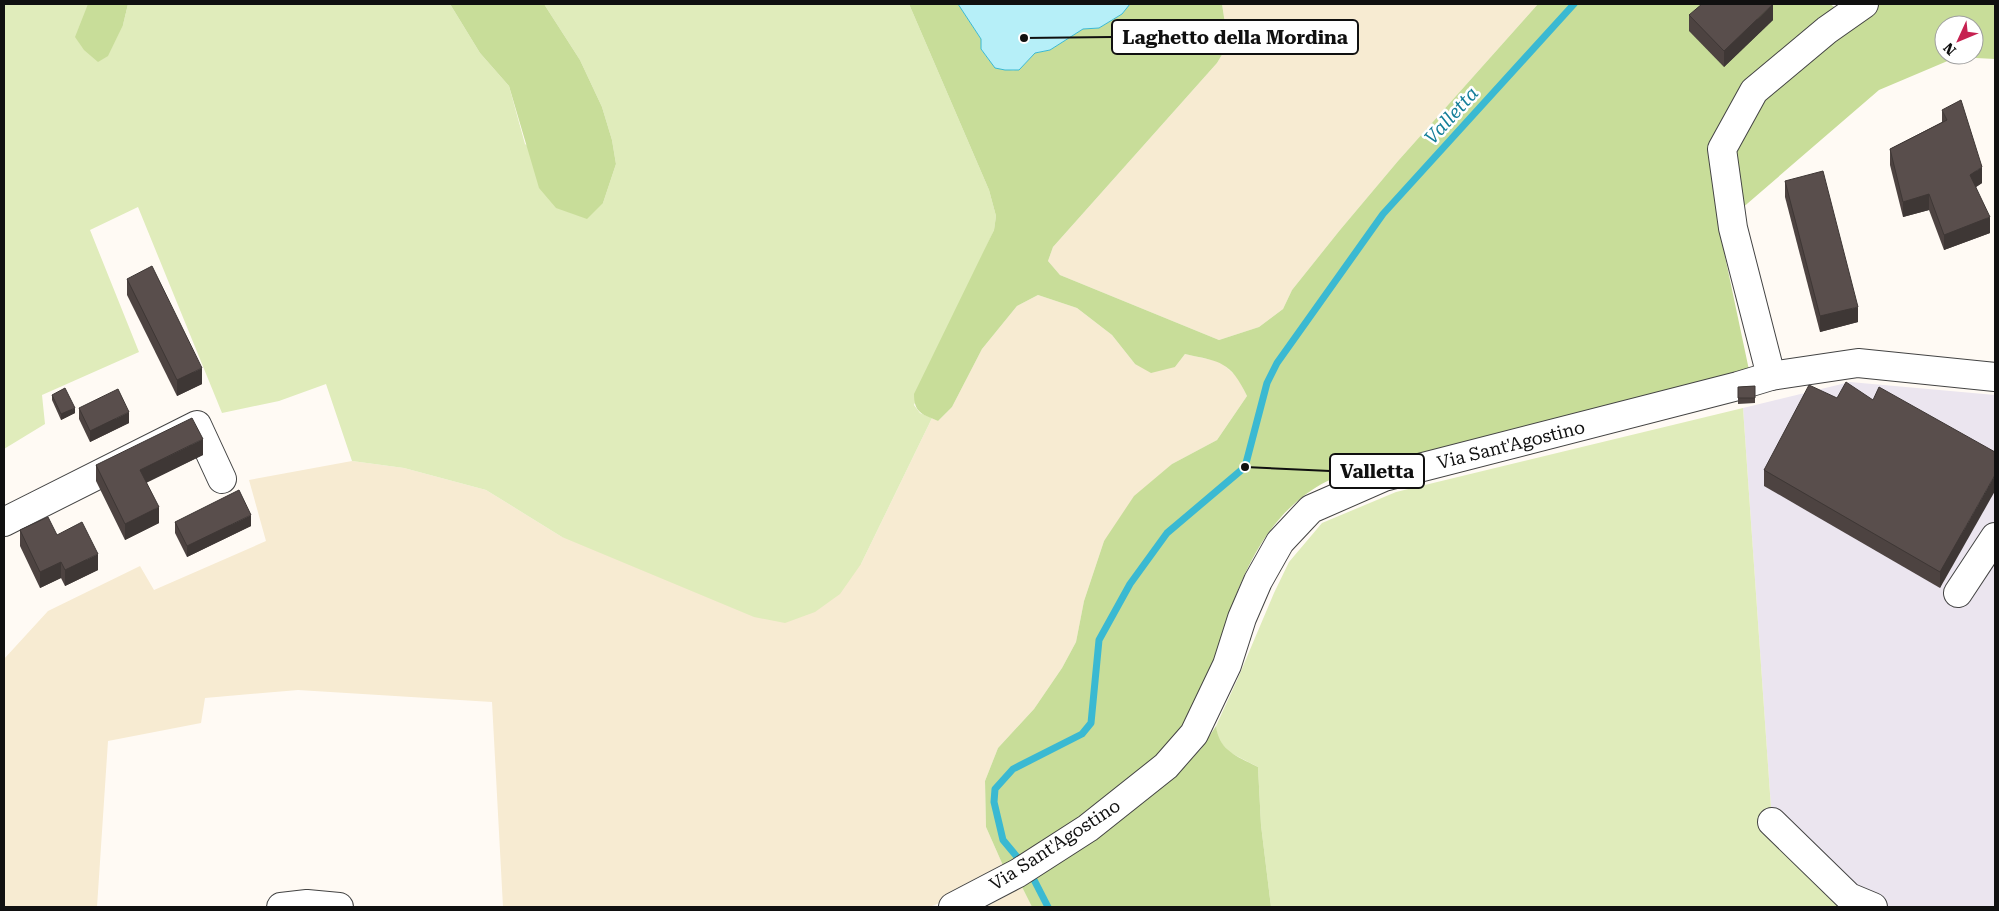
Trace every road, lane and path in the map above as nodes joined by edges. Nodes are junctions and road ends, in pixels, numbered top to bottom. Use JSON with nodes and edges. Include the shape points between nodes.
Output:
{"nodes":[{"id":1,"x":1864,"y":4,"type":"edge"},
{"id":2,"x":1771,"y":376,"type":"junction"},
{"id":3,"x":1995,"y":377,"type":"edge"},
{"id":4,"x":222,"y":479,"type":"dead end"},
{"id":5,"x":4,"y":522,"type":"edge"},
{"id":6,"x":1995,"y":537,"type":"edge"},
{"id":7,"x":1958,"y":593,"type":"dead end"},
{"id":8,"x":1772,"y":822,"type":"dead end"},
{"id":9,"x":281,"y":907,"type":"edge"},
{"id":10,"x":339,"y":907,"type":"edge"},
{"id":11,"x":953,"y":907,"type":"edge"},
{"id":12,"x":1873,"y":907,"type":"edge"}],
"edges":[{"from":1,"to":2,"type":"street","via":[[1827,30],[1754,91],[1722,148],[1733,228]]},
{"from":2,"to":3,"type":"street","name":"Via Sant'Agostino","via":[[1858,363]]},
{"from":2,"to":11,"type":"street","name":"Via Sant'Agostino","via":[[1384,477],[1311,509],[1280,542],[1258,581],[1227,665],[1194,734],[1166,766],[1088,828]]},
{"from":4,"to":5,"type":"street","via":[[197,425]]},
{"from":6,"to":7,"type":"street"},
{"from":8,"to":12,"type":"street","via":[[1849,897]]},
{"from":9,"to":10,"type":"street","via":[[307,904]]}]}
